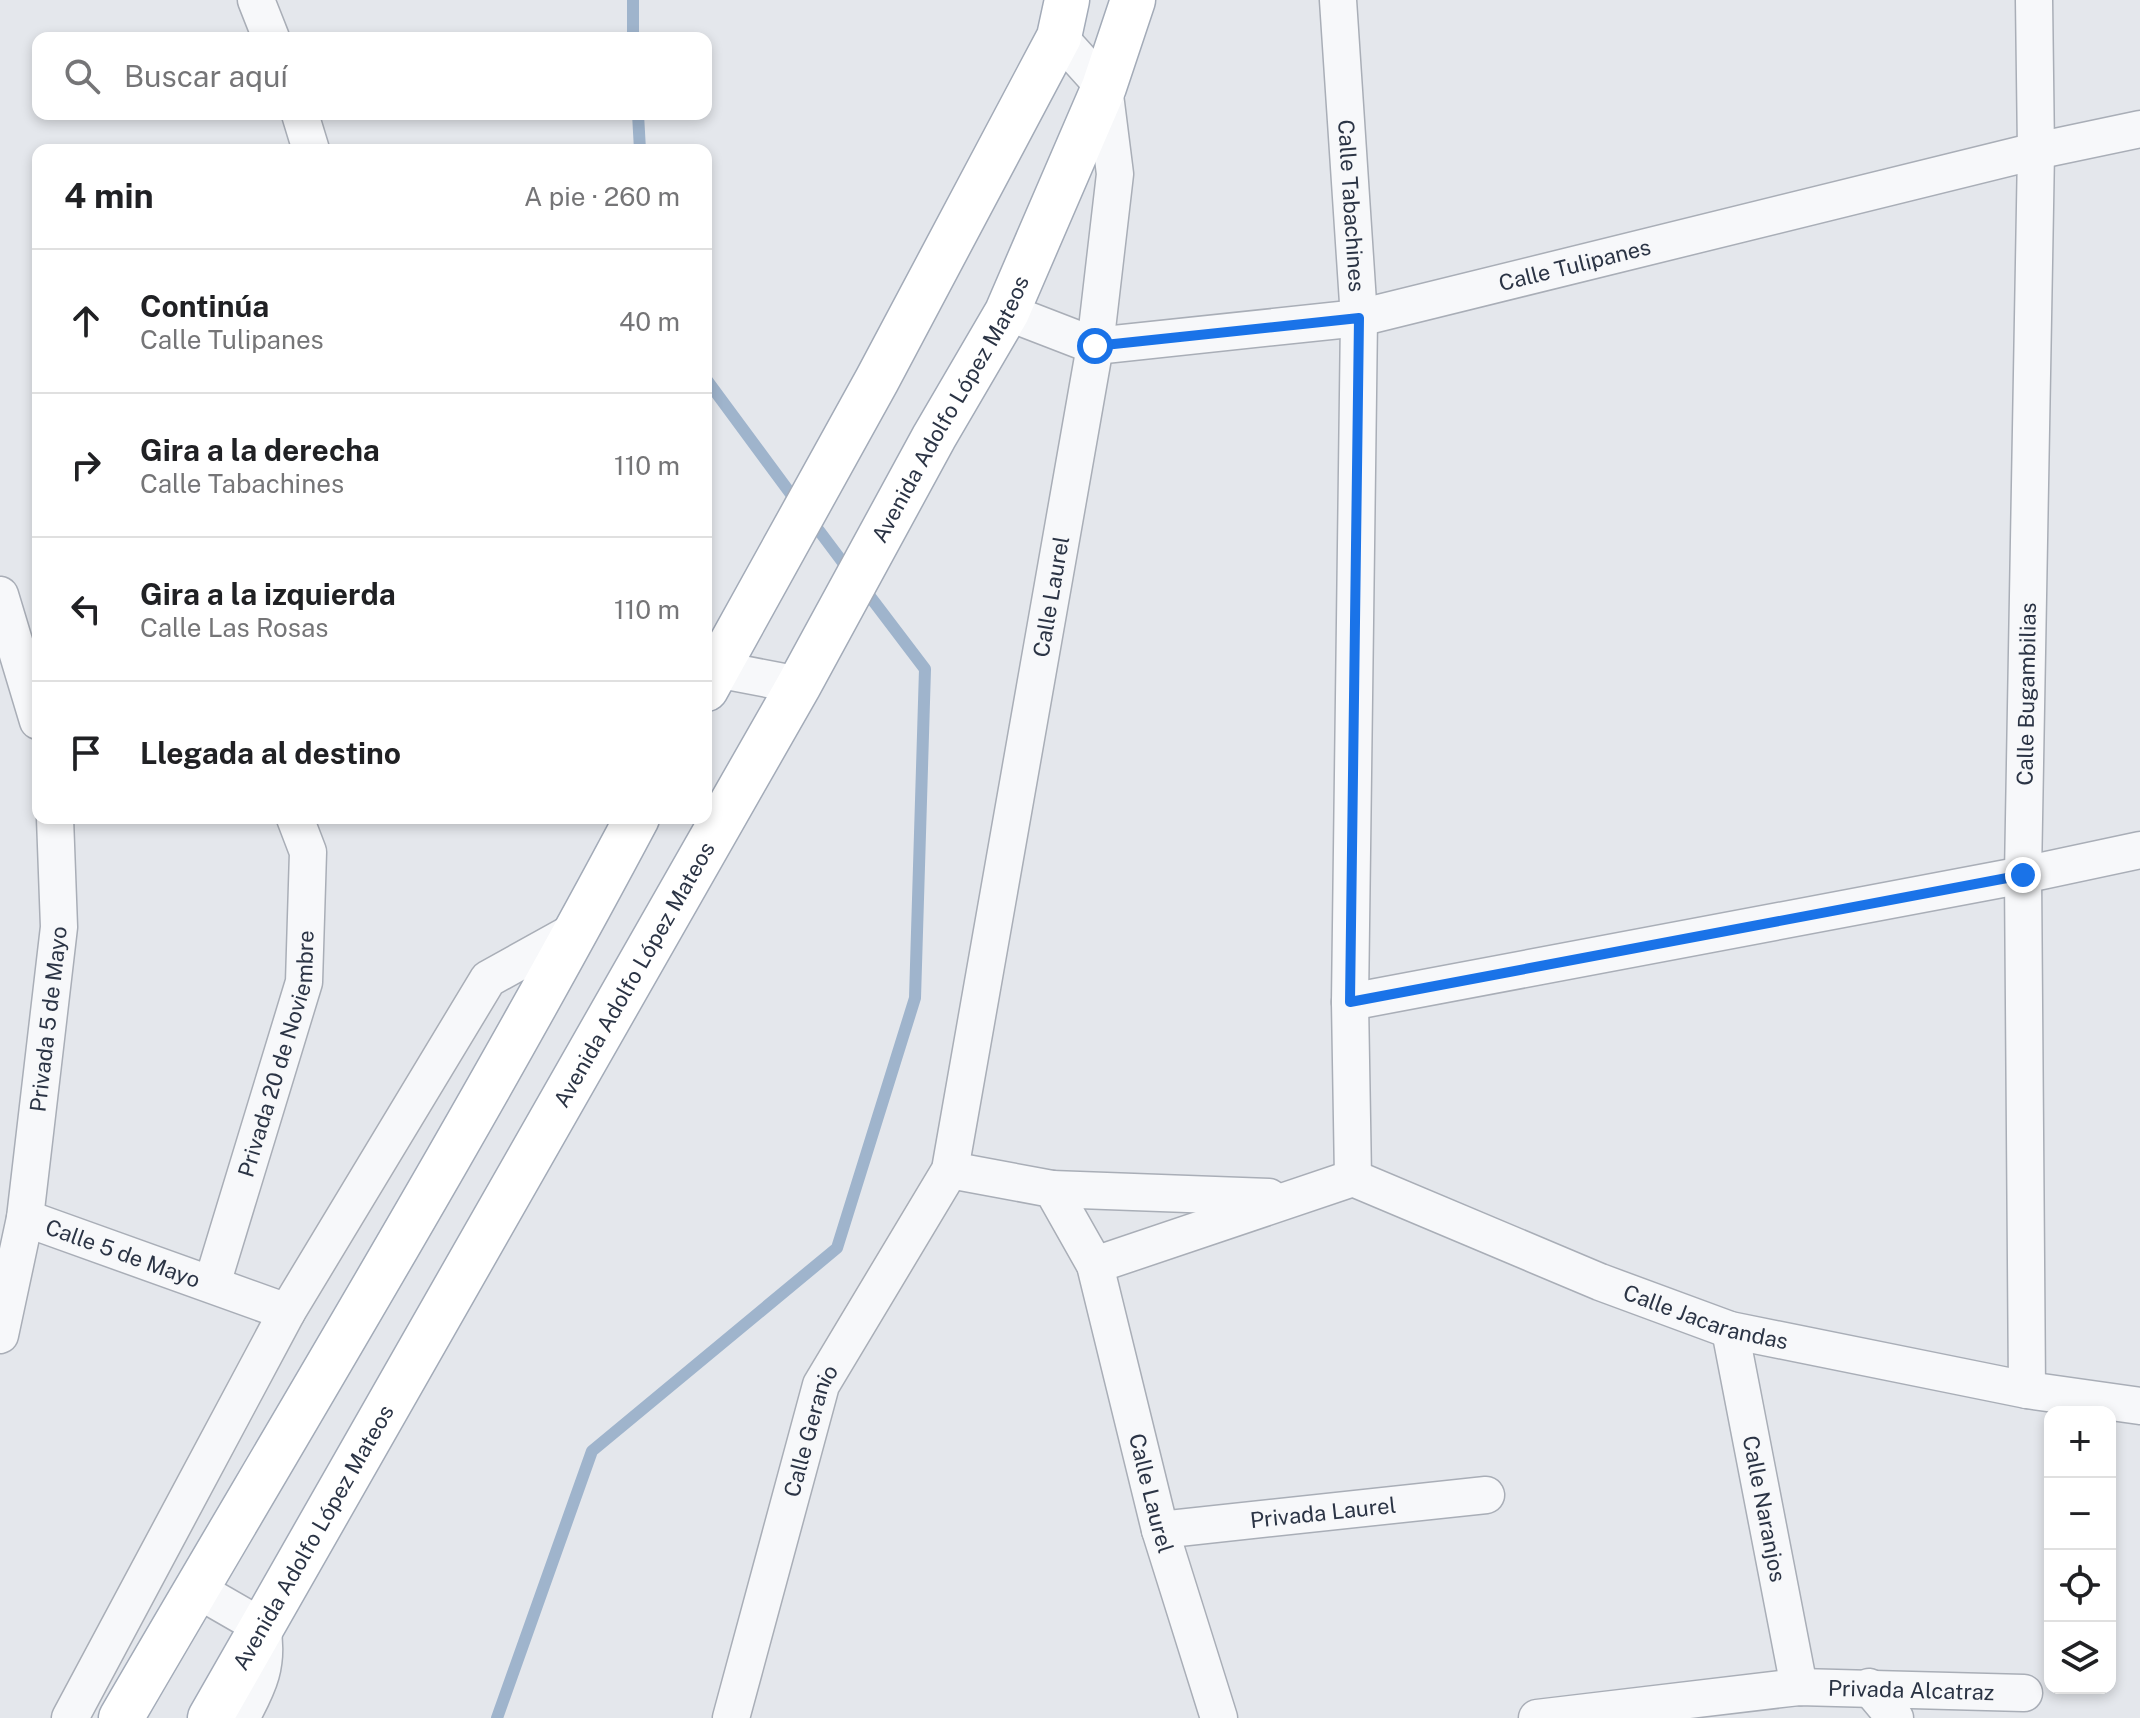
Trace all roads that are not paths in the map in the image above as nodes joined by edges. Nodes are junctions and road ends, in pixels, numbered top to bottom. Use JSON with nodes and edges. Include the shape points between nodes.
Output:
{"nodes":[{"id":1,"x":256,"y":0,"type":"edge"},
{"id":2,"x":1133,"y":0,"type":"edge"},
{"id":3,"x":1338,"y":0,"type":"edge"},
{"id":4,"x":2034,"y":0,"type":"edge"},
{"id":5,"x":1063,"y":18,"type":"edge"},
{"id":6,"x":269,"y":32,"type":"edge"},
{"id":7,"x":1104,"y":87,"type":"junction"},
{"id":8,"x":302,"y":120,"type":"edge"},
{"id":9,"x":2140,"y":129,"type":"edge"},
{"id":10,"x":309,"y":144,"type":"edge"},
{"id":11,"x":2036,"y":151,"type":"junction"},
{"id":12,"x":1007,"y":312,"type":"junction"},
{"id":13,"x":1359,"y":318,"type":"junction"},
{"id":14,"x":1095,"y":346,"type":"junction"},
{"id":15,"x":0,"y":595,"type":"edge"},
{"id":16,"x":712,"y":671,"type":"edge"},
{"id":17,"x":712,"y":675,"type":"edge"},
{"id":18,"x":799,"y":685,"type":"junction"},
{"id":19,"x":32,"y":701,"type":"edge"},
{"id":20,"x":55,"y":824,"type":"edge"},
{"id":21,"x":297,"y":824,"type":"edge"},
{"id":22,"x":634,"y":824,"type":"edge"},
{"id":23,"x":2140,"y":850,"type":"edge"},
{"id":24,"x":2023,"y":875,"type":"junction"},
{"id":25,"x":578,"y":929,"type":"junction"},
{"id":26,"x":1350,"y":1002,"type":"junction"},
{"id":27,"x":950,"y":1170,"type":"junction"},
{"id":28,"x":1353,"y":1178,"type":"junction"},
{"id":29,"x":1052,"y":1189,"type":"junction"},
{"id":30,"x":1291,"y":1198,"type":"junction"},
{"id":31,"x":25,"y":1218,"type":"junction"},
{"id":32,"x":1095,"y":1265,"type":"junction"},
{"id":33,"x":212,"y":1284,"type":"junction"},
{"id":34,"x":287,"y":1312,"type":"junction"},
{"id":35,"x":1730,"y":1330,"type":"junction"},
{"id":36,"x":0,"y":1335,"type":"edge"},
{"id":37,"x":2027,"y":1390,"type":"junction"},
{"id":38,"x":2140,"y":1406,"type":"edge"},
{"id":39,"x":1486,"y":1495,"type":"dead end"},
{"id":40,"x":1160,"y":1530,"type":"junction"},
{"id":41,"x":196,"y":1589,"type":"junction"},
{"id":42,"x":262,"y":1627,"type":"junction"},
{"id":43,"x":90,"y":1683,"type":"junction"},
{"id":44,"x":1799,"y":1687,"type":"junction"},
{"id":45,"x":1869,"y":1687,"type":"junction"},
{"id":46,"x":2024,"y":1693,"type":"dead end"},
{"id":47,"x":47,"y":1718,"type":"edge"},
{"id":48,"x":70,"y":1718,"type":"edge"},
{"id":49,"x":121,"y":1718,"type":"edge"},
{"id":50,"x":210,"y":1718,"type":"edge"},
{"id":51,"x":241,"y":1718,"type":"edge"},
{"id":52,"x":731,"y":1718,"type":"edge"},
{"id":53,"x":1219,"y":1718,"type":"edge"},
{"id":54,"x":1537,"y":1718,"type":"edge"},
{"id":55,"x":1895,"y":1718,"type":"edge"}],
"edges":[{"from":1,"to":6,"type":"street"},
{"from":2,"to":7,"type":"main road","name":"Avenida Adolfo López Mateos"},
{"from":3,"to":13,"type":"street","name":"Calle Tabachines"},
{"from":4,"to":11,"type":"street","name":"Calle Bugambilias"},
{"from":5,"to":7,"type":"street"},
{"from":5,"to":16,"type":"main road","via":[[877,380]]},
{"from":7,"to":12,"type":"main road","name":"Avenida Adolfo López Mateos"},
{"from":7,"to":14,"type":"street","name":"Calle Laurel","via":[[1115,174]]},
{"from":8,"to":10,"type":"street"},
{"from":9,"to":11,"type":"street","name":"Calle Tulipanes"},
{"from":11,"to":13,"type":"street","name":"Calle Tulipanes"},
{"from":11,"to":24,"type":"street","name":"Calle Bugambilias"},
{"from":12,"to":14,"type":"street","name":"Calle Tulipanes"},
{"from":12,"to":18,"type":"main road","name":"Avenida Adolfo López Mateos"},
{"from":13,"to":14,"type":"street","name":"Calle Tulipanes"},
{"from":13,"to":26,"type":"street","name":"Calle Tabachines"},
{"from":14,"to":27,"type":"street","name":"Calle Laurel"},
{"from":15,"to":19,"type":"street"},
{"from":17,"to":18,"type":"street"},
{"from":18,"to":42,"type":"main road","name":"Avenida Adolfo López Mateos"},
{"from":20,"to":31,"type":"street","name":"Privada 5 de Mayo","via":[[59,927]]},
{"from":21,"to":33,"type":"street","name":"Privada 20 de Noviembre","via":[[308,852],[304,982]]},
{"from":22,"to":25,"type":"main road"},
{"from":23,"to":24,"type":"street"},
{"from":24,"to":26,"type":"street"},
{"from":24,"to":37,"type":"street","name":"Calle Bugambilias"},
{"from":25,"to":34,"type":"street","via":[[488,979]]},
{"from":25,"to":41,"type":"main road"},
{"from":26,"to":28,"type":"street","name":"Calle Tabachines"},
{"from":27,"to":29,"type":"street"},
{"from":27,"to":52,"type":"street","name":"Calle Geranio","via":[[821,1385]]},
{"from":28,"to":30,"type":"street"},
{"from":28,"to":35,"type":"street","name":"Calle Jacarandas","via":[[1600,1282]]},
{"from":29,"to":30,"type":"street"},
{"from":29,"to":32,"type":"street"},
{"from":30,"to":32,"type":"street"},
{"from":31,"to":33,"type":"street","name":"Calle 5 de Mayo"},
{"from":31,"to":36,"type":"street","name":"Calle 5 de Mayo"},
{"from":32,"to":40,"type":"street","name":"Calle Laurel"},
{"from":33,"to":34,"type":"street","name":"Calle 5 de Mayo"},
{"from":34,"to":43,"type":"street"},
{"from":35,"to":37,"type":"street","name":"Calle Jacarandas"},
{"from":35,"to":44,"type":"street","name":"Calle Naranjos"},
{"from":37,"to":38,"type":"street","name":"Calle Jacarandas"},
{"from":39,"to":40,"type":"street","name":"Privada Laurel"},
{"from":40,"to":53,"type":"street","name":"Calle Laurel"},
{"from":41,"to":42,"type":"street"},
{"from":41,"to":49,"type":"main road"},
{"from":42,"to":50,"type":"main road","name":"Avenida Adolfo López Mateos"},
{"from":42,"to":51,"type":"street","via":[[266,1651],[256,1690]]},
{"from":43,"to":47,"type":"street"},
{"from":43,"to":48,"type":"street"},
{"from":44,"to":45,"type":"street","name":"Privada Alcatraz"},
{"from":44,"to":54,"type":"street"},
{"from":45,"to":46,"type":"street","name":"Privada Alcatraz"},
{"from":45,"to":55,"type":"street"}]}
